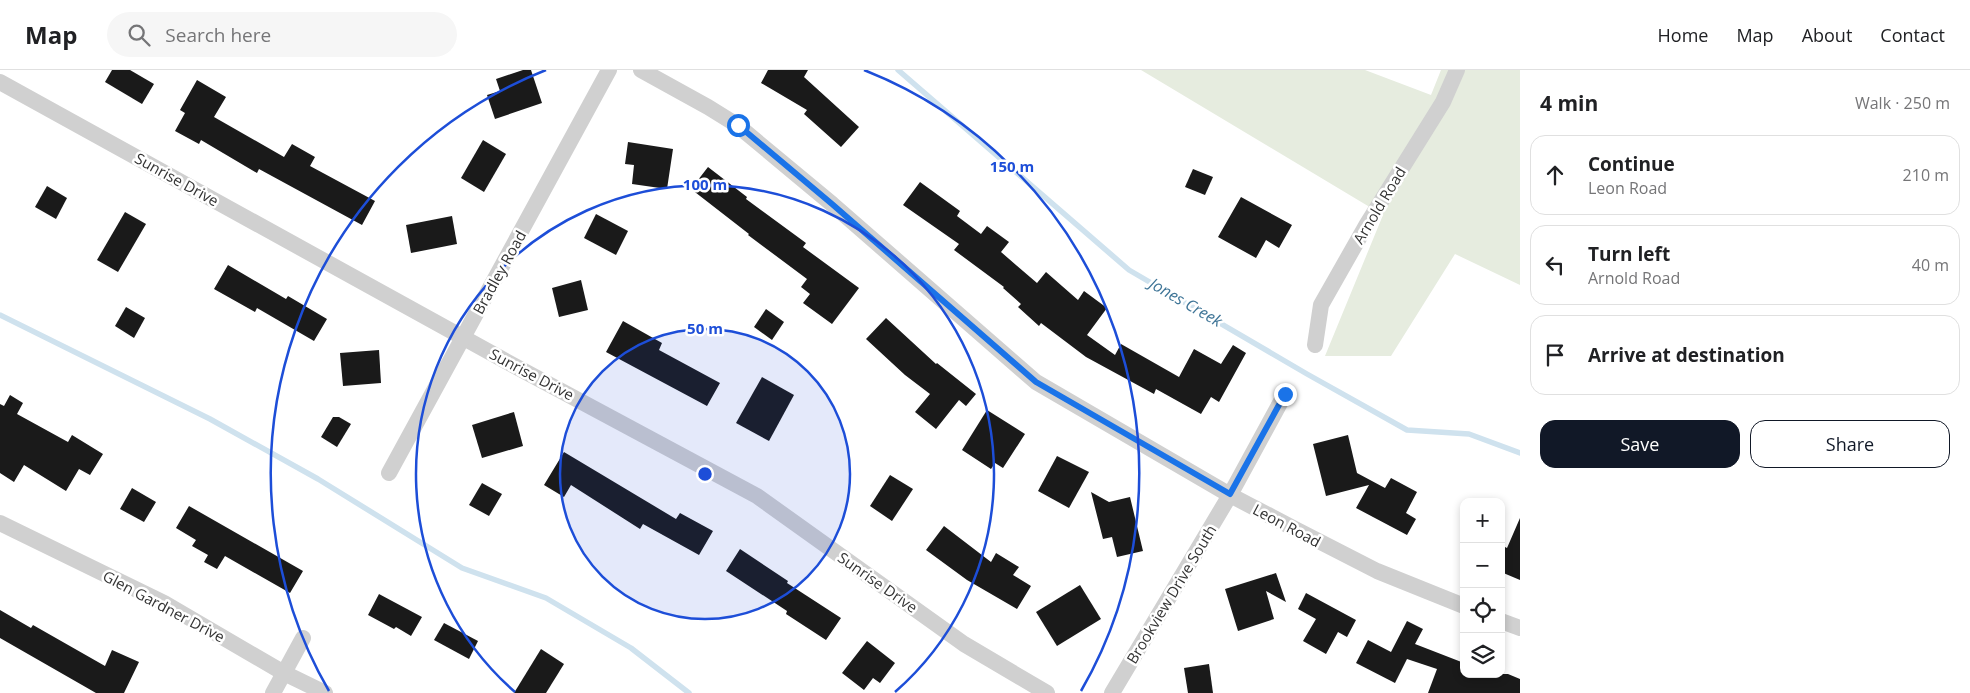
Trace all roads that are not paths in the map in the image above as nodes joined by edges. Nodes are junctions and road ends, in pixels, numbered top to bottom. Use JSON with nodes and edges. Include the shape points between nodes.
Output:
{"nodes":[{"id":1,"x":609,"y":70,"type":"edge"},
{"id":2,"x":640,"y":70,"type":"edge"},
{"id":3,"x":1457,"y":70,"type":"edge"},
{"id":4,"x":0,"y":82,"type":"edge"},
{"id":5,"x":464,"y":337,"type":"junction"},
{"id":6,"x":1315,"y":345,"type":"dead end"},
{"id":7,"x":1285,"y":394,"type":"dead end"},
{"id":8,"x":389,"y":473,"type":"dead end"},
{"id":9,"x":1230,"y":494,"type":"junction"},
{"id":10,"x":0,"y":523,"type":"edge"},
{"id":11,"x":1460,"y":604,"type":"edge"},
{"id":12,"x":1505,"y":622,"type":"edge"},
{"id":13,"x":1520,"y":628,"type":"edge"},
{"id":14,"x":303,"y":638,"type":"dead end"},
{"id":15,"x":284,"y":673,"type":"junction"},
{"id":16,"x":273,"y":693,"type":"edge"},
{"id":17,"x":325,"y":693,"type":"edge"},
{"id":18,"x":1047,"y":693,"type":"edge"},
{"id":19,"x":1112,"y":693,"type":"edge"}],
"edges":[{"from":1,"to":5,"type":"street","name":"Bradley Road"},
{"from":2,"to":9,"type":"street","name":"Leon Road","via":[[738,125],[1036,382]]},
{"from":3,"to":6,"type":"street","name":"Arnold Road","via":[[1443,102],[1321,304]]},
{"from":4,"to":5,"type":"street","name":"Sunrise Drive"},
{"from":5,"to":8,"type":"street","name":"Bradley Road"},
{"from":5,"to":18,"type":"street","name":"Sunrise Drive","via":[[758,496],[964,644]]},
{"from":7,"to":9,"type":"street"},
{"from":9,"to":11,"type":"street","name":"Leon Road","via":[[1377,571]]},
{"from":9,"to":19,"type":"street","name":"Brookview Drive South"},
{"from":10,"to":15,"type":"street","name":"Glen Gardner Drive","via":[[164,603]]},
{"from":12,"to":13,"type":"street"},
{"from":14,"to":15,"type":"street"},
{"from":15,"to":16,"type":"street"},
{"from":15,"to":17,"type":"street","name":"Glen Gardner Drive"}]}
